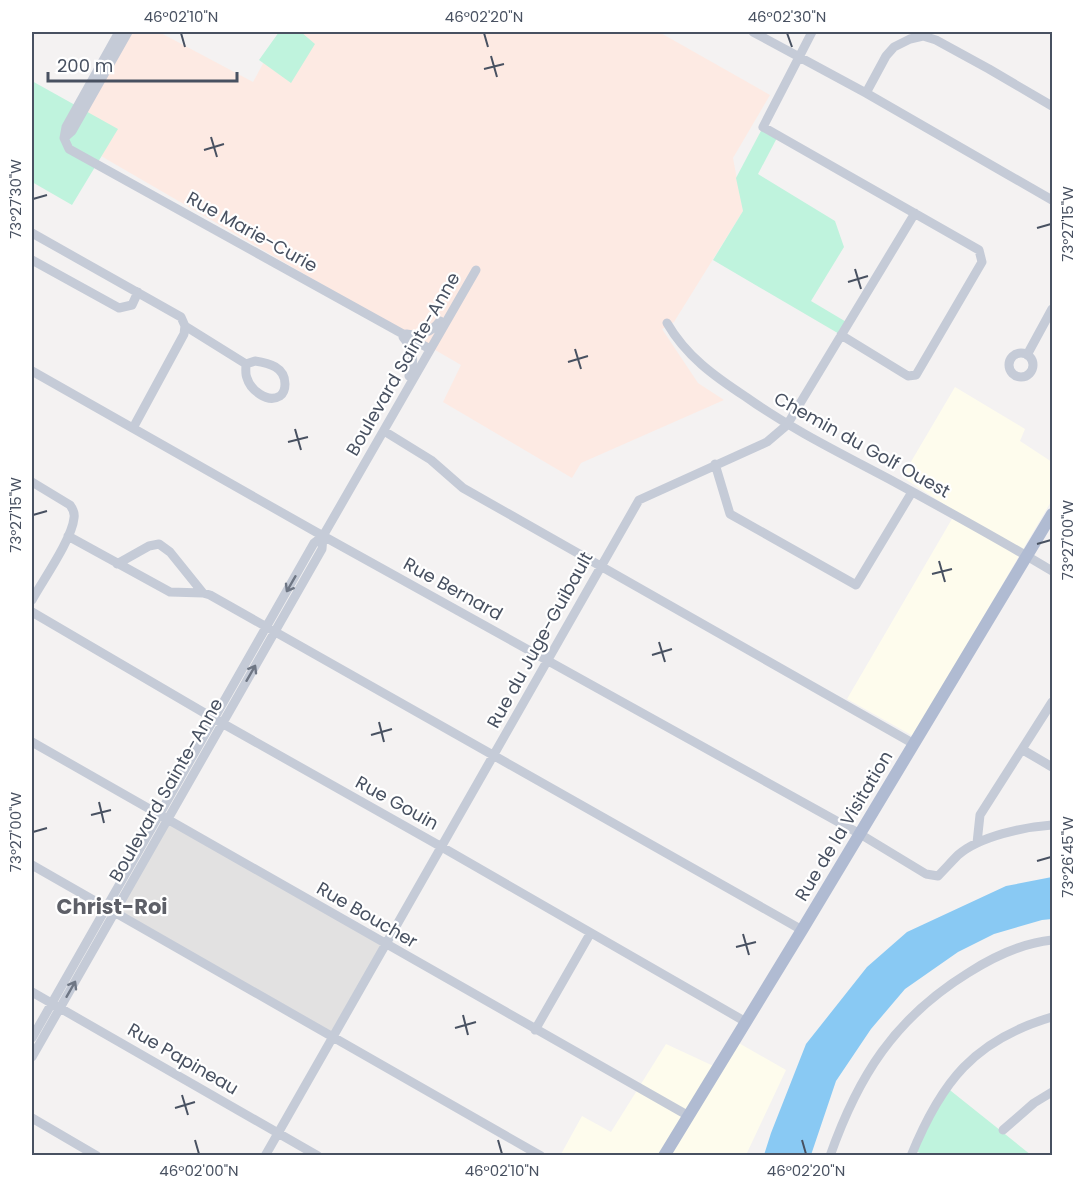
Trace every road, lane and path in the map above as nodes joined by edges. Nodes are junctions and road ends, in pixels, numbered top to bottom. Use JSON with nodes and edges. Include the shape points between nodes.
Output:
{"nodes":[{"id":1,"x":119,"y":32,"type":"edge"},
{"id":2,"x":128,"y":32,"type":"edge"},
{"id":3,"x":753,"y":32,"type":"edge"},
{"id":4,"x":812,"y":32,"type":"edge"},
{"id":5,"x":799,"y":57,"type":"junction"},
{"id":6,"x":866,"y":93,"type":"junction"},
{"id":7,"x":1053,"y":106,"type":"edge"},
{"id":8,"x":64,"y":138,"type":"junction"},
{"id":9,"x":1053,"y":200,"type":"edge"},
{"id":10,"x":915,"y":213,"type":"junction"},
{"id":11,"x":32,"y":233,"type":"edge"},
{"id":12,"x":32,"y":260,"type":"edge"},
{"id":13,"x":476,"y":270,"type":"dead end"},
{"id":14,"x":138,"y":292,"type":"junction"},
{"id":15,"x":1053,"y":309,"type":"edge"},
{"id":16,"x":446,"y":320,"type":"junction"},
{"id":17,"x":667,"y":323,"type":"dead end"},
{"id":18,"x":185,"y":326,"type":"junction"},
{"id":19,"x":396,"y":331,"type":"junction"},
{"id":20,"x":841,"y":335,"type":"junction"},
{"id":21,"x":430,"y":349,"type":"junction"},
{"id":22,"x":1027,"y":355,"type":"dead end"},
{"id":23,"x":246,"y":364,"type":"junction"},
{"id":24,"x":32,"y":371,"type":"edge"},
{"id":25,"x":406,"y":392,"type":"junction"},
{"id":26,"x":787,"y":425,"type":"junction"},
{"id":27,"x":133,"y":429,"type":"junction"},
{"id":28,"x":384,"y":431,"type":"junction"},
{"id":29,"x":715,"y":464,"type":"junction"},
{"id":30,"x":32,"y":482,"type":"edge"},
{"id":31,"x":912,"y":492,"type":"junction"},
{"id":32,"x":1053,"y":514,"type":"edge"},
{"id":33,"x":68,"y":536,"type":"junction"},
{"id":34,"x":323,"y":536,"type":"junction"},
{"id":35,"x":1028,"y":556,"type":"junction"},
{"id":36,"x":117,"y":564,"type":"junction"},
{"id":37,"x":601,"y":566,"type":"junction"},
{"id":38,"x":1053,"y":571,"type":"edge"},
{"id":39,"x":203,"y":593,"type":"junction"},
{"id":40,"x":32,"y":600,"type":"edge"},
{"id":41,"x":32,"y":612,"type":"edge"},
{"id":42,"x":270,"y":630,"type":"junction"},
{"id":43,"x":547,"y":660,"type":"junction"},
{"id":44,"x":1053,"y":702,"type":"edge"},
{"id":45,"x":213,"y":718,"type":"junction"},
{"id":46,"x":222,"y":724,"type":"junction"},
{"id":47,"x":32,"y":742,"type":"edge"},
{"id":48,"x":914,"y":744,"type":"junction"},
{"id":49,"x":1023,"y":750,"type":"junction"},
{"id":50,"x":494,"y":755,"type":"junction"},
{"id":51,"x":1053,"y":766,"type":"edge"},
{"id":52,"x":163,"y":817,"type":"junction"},
{"id":53,"x":1053,"y":825,"type":"edge"},
{"id":54,"x":860,"y":834,"type":"junction"},
{"id":55,"x":977,"y":843,"type":"junction"},
{"id":56,"x":440,"y":846,"type":"junction"},
{"id":57,"x":32,"y":865,"type":"edge"},
{"id":58,"x":111,"y":910,"type":"junction"},
{"id":59,"x":802,"y":930,"type":"junction"},
{"id":60,"x":590,"y":934,"type":"junction"},
{"id":61,"x":1053,"y":940,"type":"edge"},
{"id":62,"x":386,"y":944,"type":"junction"},
{"id":63,"x":32,"y":992,"type":"edge"},
{"id":64,"x":56,"y":1006,"type":"junction"},
{"id":65,"x":1053,"y":1017,"type":"edge"},
{"id":66,"x":746,"y":1022,"type":"junction"},
{"id":67,"x":535,"y":1030,"type":"junction"},
{"id":68,"x":333,"y":1036,"type":"junction"},
{"id":69,"x":32,"y":1038,"type":"edge"},
{"id":70,"x":32,"y":1057,"type":"edge"},
{"id":71,"x":1053,"y":1092,"type":"edge"},
{"id":72,"x":687,"y":1115,"type":"junction"},
{"id":73,"x":32,"y":1118,"type":"edge"},
{"id":74,"x":1003,"y":1130,"type":"dead end"},
{"id":75,"x":278,"y":1133,"type":"junction"},
{"id":76,"x":97,"y":1155,"type":"edge"},
{"id":77,"x":264,"y":1155,"type":"edge"},
{"id":78,"x":318,"y":1155,"type":"edge"},
{"id":79,"x":541,"y":1155,"type":"edge"},
{"id":80,"x":664,"y":1155,"type":"edge"},
{"id":81,"x":830,"y":1155,"type":"edge"},
{"id":82,"x":911,"y":1155,"type":"edge"}],
"edges":[{"from":1,"to":8,"type":"street","via":[[66,127]]},
{"from":2,"to":8,"type":"street","via":[[72,131]]},
{"from":3,"to":5,"type":"street"},
{"from":4,"to":5,"type":"street"},
{"from":5,"to":6,"type":"street"},
{"from":5,"to":10,"type":"street","via":[[763,127]]},
{"from":6,"to":7,"type":"street","via":[[894,47],[923,36]]},
{"from":6,"to":9,"type":"street"},
{"from":8,"to":19,"type":"street","name":"Rue Marie-Curie","via":[[69,149]]},
{"from":10,"to":20,"type":"street","name":"Rue du Juge-Guibault"},
{"from":10,"to":20,"type":"street","via":[[979,250],[982,262],[916,375],[908,376]]},
{"from":11,"to":14,"type":"street"},
{"from":12,"to":14,"type":"street","via":[[119,308],[132,305]]},
{"from":13,"to":16,"type":"street","name":"Boulevard Sainte-Anne"},
{"from":14,"to":18,"type":"street","via":[[181,317]]},
{"from":15,"to":22,"type":"street"},
{"from":16,"to":19,"type":"street","via":[[421,334]]},
{"from":16,"to":21,"type":"street","name":"Boulevard Sainte-Anne"},
{"from":17,"to":26,"type":"street","name":"Chemin du Golf Ouest","via":[[683,347],[711,373]]},
{"from":18,"to":23,"type":"street"},
{"from":18,"to":27,"type":"street"},
{"from":19,"to":21,"type":"street","name":"Rue Marie-Curie"},
{"from":19,"to":25,"type":"street","via":[[414,355]]},
{"from":20,"to":26,"type":"street","name":"Rue du Juge-Guibault"},
{"from":21,"to":25,"type":"street","name":"Boulevard Sainte-Anne"},
{"from":23,"to":23,"type":"street","via":[[252,388],[268,398],[281,395],[285,379],[280,369],[264,362]]},
{"from":24,"to":27,"type":"street","name":"Rue Bernard"},
{"from":25,"to":28,"type":"street","name":"Boulevard Sainte-Anne"},
{"from":26,"to":29,"type":"street","name":"Rue du Juge-Guibault","via":[[767,442]]},
{"from":26,"to":31,"type":"street","name":"Chemin du Golf Ouest"},
{"from":27,"to":34,"type":"street","name":"Rue Bernard"},
{"from":28,"to":34,"type":"street","name":"Boulevard Sainte-Anne"},
{"from":28,"to":37,"type":"street","via":[[430,460],[463,488]]},
{"from":29,"to":31,"type":"street","via":[[730,514],[856,585]]},
{"from":29,"to":37,"type":"street","name":"Rue du Juge-Guibault","via":[[639,500]]},
{"from":30,"to":33,"type":"street","via":[[74,510]]},
{"from":31,"to":35,"type":"street","name":"Chemin du Golf Ouest"},
{"from":32,"to":35,"type":"main road","name":"Rue de la Visitation"},
{"from":33,"to":36,"type":"street"},
{"from":33,"to":40,"type":"street"},
{"from":34,"to":42,"type":"street","name":"Boulevard Sainte-Anne","via":[[314,543]]},
{"from":34,"to":43,"type":"street","name":"Rue Bernard"},
{"from":35,"to":38,"type":"street","name":"Chemin du Golf Ouest"},
{"from":35,"to":48,"type":"main road","name":"Rue de la Visitation"},
{"from":36,"to":39,"type":"street","via":[[170,592]]},
{"from":36,"to":39,"type":"street","via":[[159,544]]},
{"from":37,"to":43,"type":"street","name":"Rue du Juge-Guibault"},
{"from":37,"to":48,"type":"street"},
{"from":39,"to":42,"type":"street"},
{"from":41,"to":45,"type":"street","name":"Rue Gouin"},
{"from":42,"to":45,"type":"street","name":"Boulevard Sainte-Anne"},
{"from":46,"to":42,"type":"street","name":"Boulevard Sainte-Anne","one_way":true},
{"from":42,"to":50,"type":"street"},
{"from":43,"to":50,"type":"street","name":"Rue du Juge-Guibault"},
{"from":43,"to":54,"type":"street","name":"Rue Bernard"},
{"from":44,"to":49,"type":"street"},
{"from":45,"to":46,"type":"street","name":"Rue Gouin"},
{"from":45,"to":52,"type":"street","name":"Boulevard Sainte-Anne"},
{"from":46,"to":52,"type":"street","name":"Boulevard Sainte-Anne"},
{"from":46,"to":56,"type":"street","name":"Rue Gouin"},
{"from":47,"to":52,"type":"street","name":"Rue Boucher"},
{"from":48,"to":54,"type":"main road","name":"Rue de la Visitation"},
{"from":49,"to":51,"type":"street"},
{"from":49,"to":55,"type":"street","via":[[980,815]]},
{"from":50,"to":56,"type":"street","name":"Rue du Juge-Guibault"},
{"from":50,"to":59,"type":"street"},
{"from":52,"to":58,"type":"street","name":"Boulevard Sainte-Anne"},
{"from":52,"to":62,"type":"street","name":"Rue Boucher"},
{"from":53,"to":55,"type":"street","via":[[1034,826]]},
{"from":54,"to":55,"type":"street","name":"Rue Bernard","via":[[927,874],[938,876],[959,854]]},
{"from":54,"to":59,"type":"main road","name":"Rue de la Visitation"},
{"from":56,"to":60,"type":"street","name":"Rue Gouin"},
{"from":56,"to":62,"type":"street","name":"Rue du Juge-Guibault"},
{"from":57,"to":58,"type":"street"},
{"from":58,"to":64,"type":"street","name":"Boulevard Sainte-Anne"},
{"from":58,"to":68,"type":"street"},
{"from":59,"to":66,"type":"main road","name":"Rue de la Visitation"},
{"from":60,"to":66,"type":"street","name":"Rue Gouin"},
{"from":60,"to":67,"type":"street"},
{"from":61,"to":81,"type":"street","via":[[1015,949],[984,963],[944,987],[910,1017],[890,1039],[859,1086]]},
{"from":62,"to":67,"type":"street","name":"Rue Boucher"},
{"from":62,"to":68,"type":"street","name":"Rue du Juge-Guibault"},
{"from":63,"to":64,"type":"street","name":"Rue Papineau"},
{"from":64,"to":69,"type":"street","name":"Boulevard Sainte-Anne"},
{"from":64,"to":70,"type":"street","name":"Boulevard Sainte-Anne"},
{"from":64,"to":75,"type":"street","name":"Rue Papineau"},
{"from":65,"to":82,"type":"street","via":[[999,1038],[959,1071],[934,1105]]},
{"from":66,"to":72,"type":"main road","name":"Rue de la Visitation"},
{"from":67,"to":72,"type":"street","name":"Rue Boucher"},
{"from":68,"to":75,"type":"street","name":"Rue du Juge-Guibault"},
{"from":68,"to":79,"type":"street"},
{"from":71,"to":74,"type":"street"},
{"from":72,"to":80,"type":"main road","name":"Rue de la Visitation"},
{"from":73,"to":76,"type":"street"},
{"from":75,"to":77,"type":"street","name":"Rue du Juge-Guibault"},
{"from":75,"to":78,"type":"street","name":"Rue Papineau"}]}
